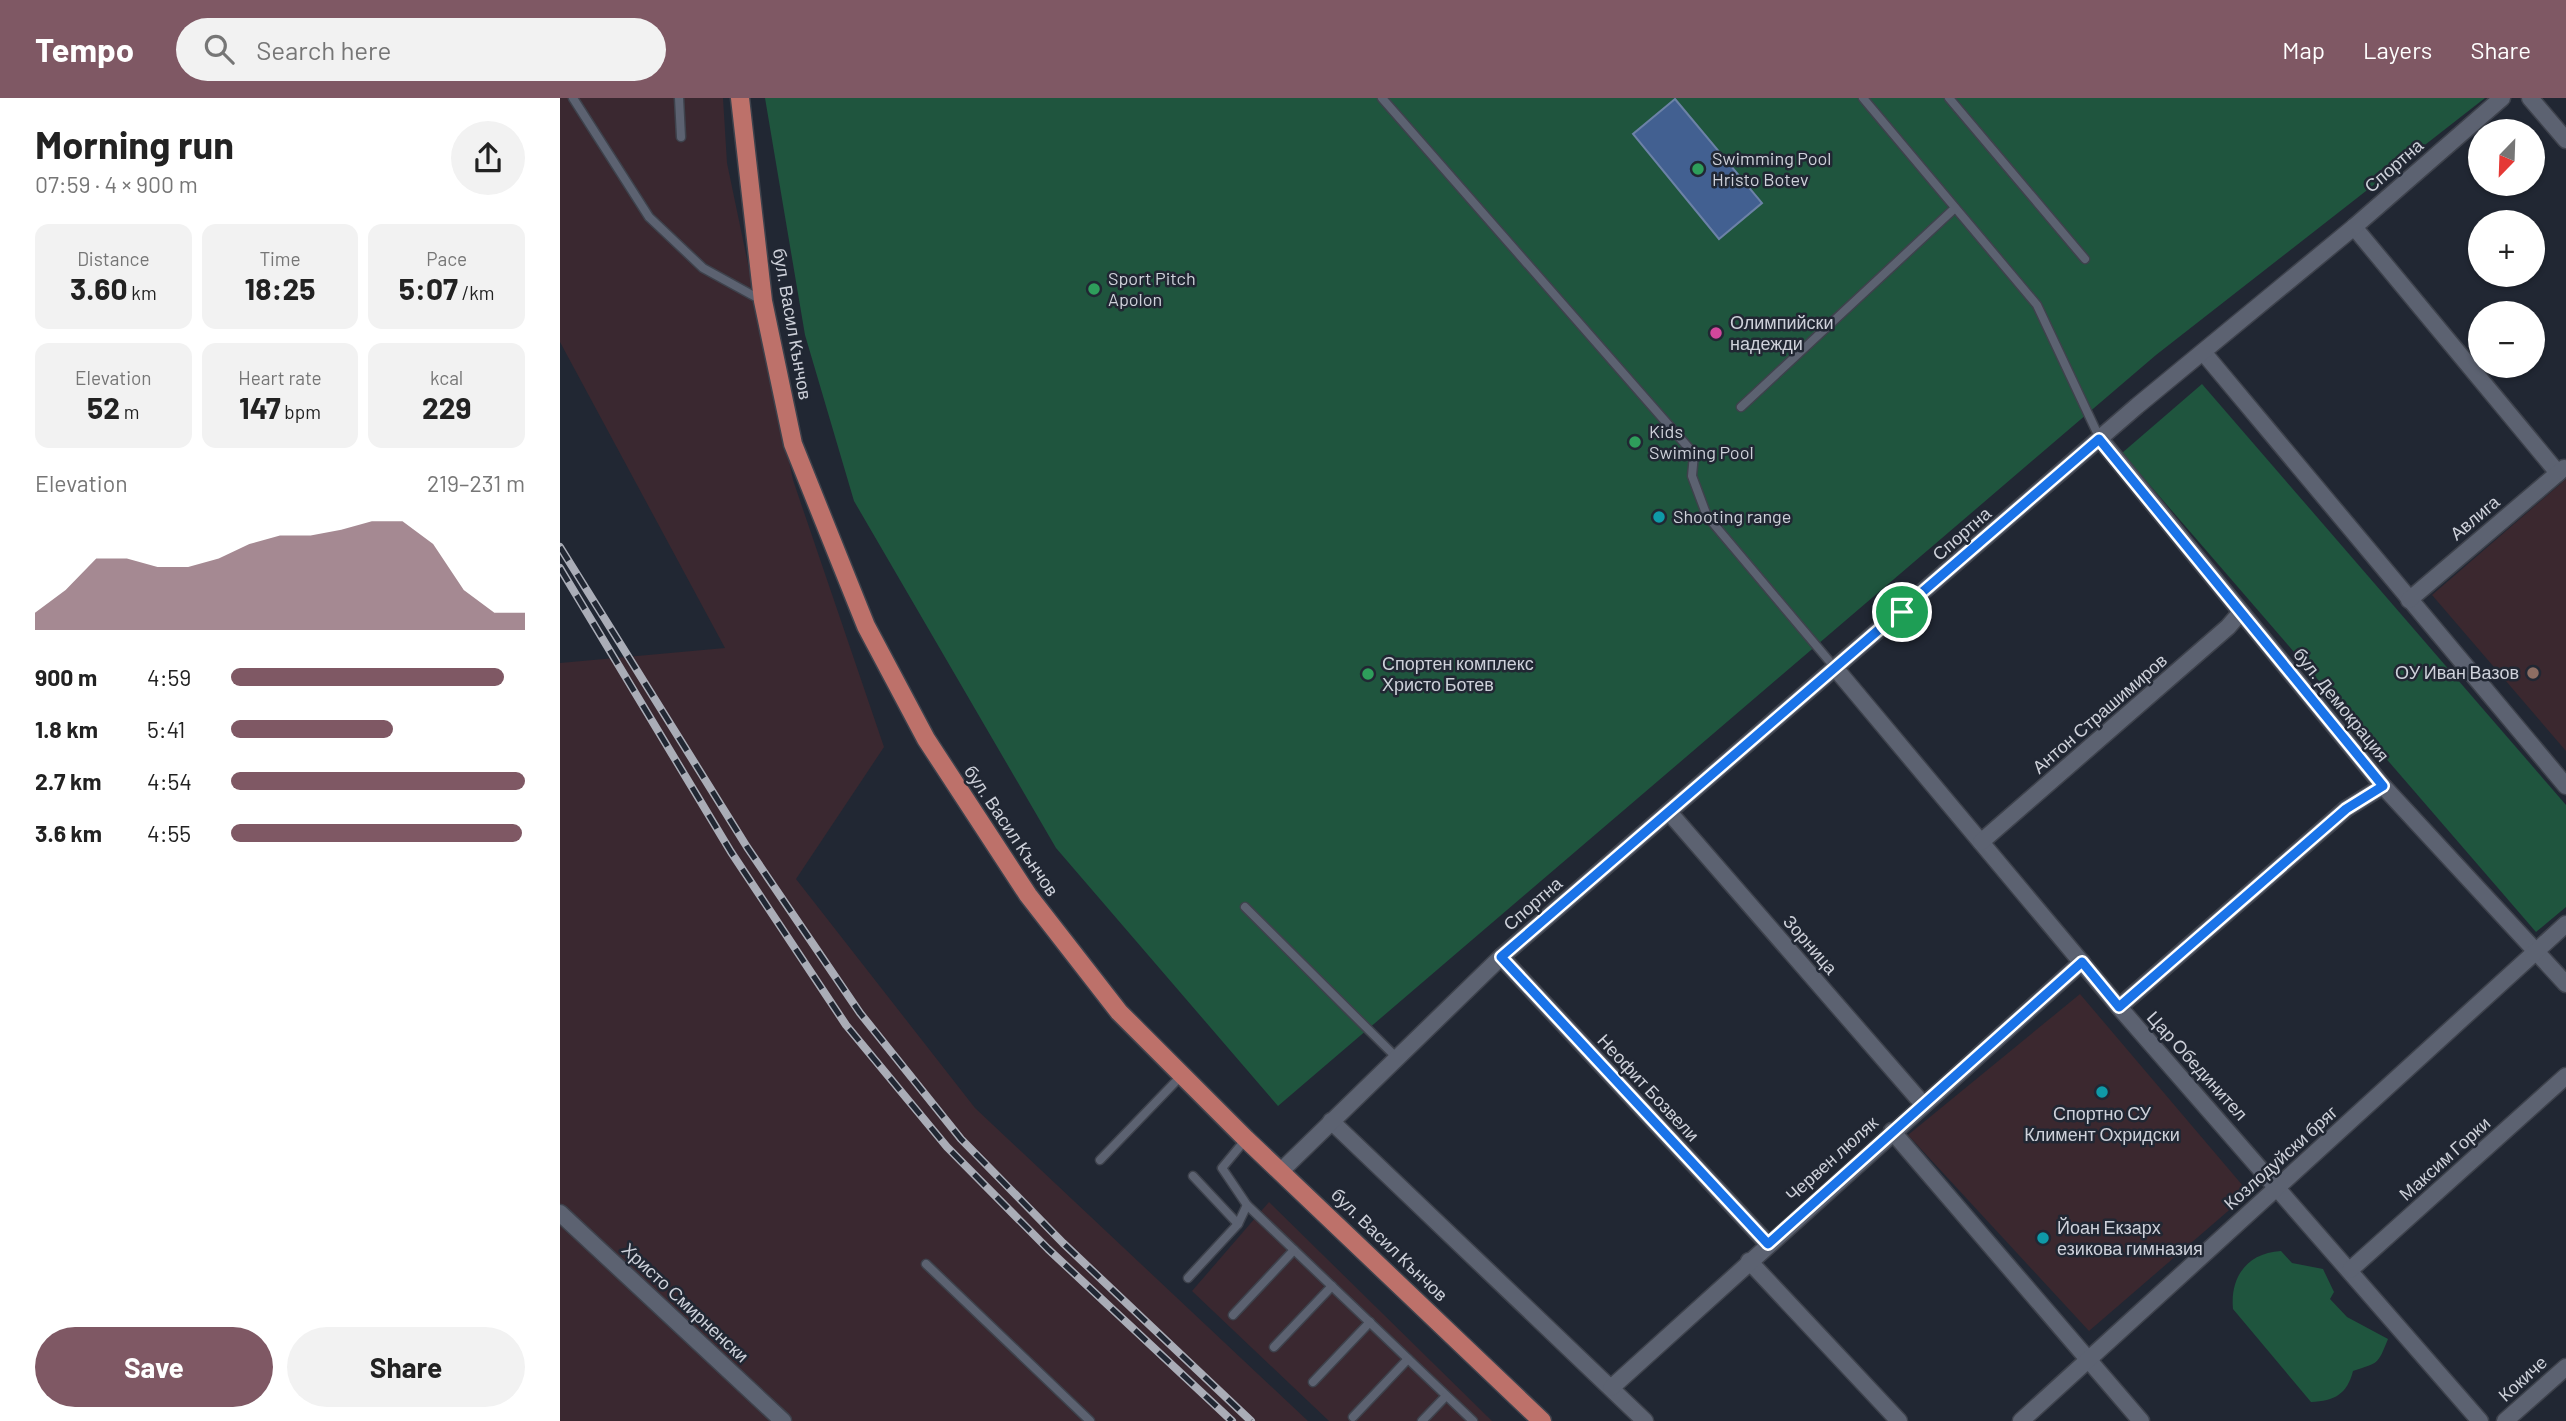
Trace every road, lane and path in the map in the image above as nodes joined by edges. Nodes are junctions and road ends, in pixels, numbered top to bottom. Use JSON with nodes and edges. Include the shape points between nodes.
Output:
{"nodes":[{"id":1,"x":573,"y":98,"type":"edge"},
{"id":2,"x":679,"y":98,"type":"edge"},
{"id":3,"x":740,"y":98,"type":"edge"},
{"id":4,"x":1382,"y":98,"type":"edge"},
{"id":5,"x":1863,"y":98,"type":"edge"},
{"id":6,"x":1949,"y":98,"type":"edge"},
{"id":7,"x":2502,"y":98,"type":"edge"},
{"id":8,"x":2530,"y":98,"type":"edge"},
{"id":9,"x":681,"y":137,"type":"dead end"},
{"id":10,"x":2566,"y":140,"type":"edge"},
{"id":11,"x":1955,"y":208,"type":"junction"},
{"id":12,"x":2354,"y":227,"type":"junction"},
{"id":13,"x":2085,"y":259,"type":"dead end"},
{"id":14,"x":763,"y":301,"type":"junction"},
{"id":15,"x":2203,"y":352,"type":"junction"},
{"id":16,"x":1741,"y":407,"type":"dead end"},
{"id":17,"x":2099,"y":439,"type":"junction"},
{"id":18,"x":2562,"y":470,"type":"edge"},
{"id":19,"x":2409,"y":600,"type":"junction"},
{"id":20,"x":2241,"y":612,"type":"junction"},
{"id":21,"x":1836,"y":669,"type":"junction"},
{"id":22,"x":2383,"y":786,"type":"junction"},
{"id":23,"x":2566,"y":786,"type":"edge"},
{"id":24,"x":1669,"y":812,"type":"junction"},
{"id":25,"x":1981,"y":842,"type":"junction"},
{"id":26,"x":1245,"y":907,"type":"dead end"},
{"id":27,"x":2566,"y":924,"type":"edge"},
{"id":28,"x":2535,"y":952,"type":"junction"},
{"id":29,"x":1501,"y":957,"type":"junction"},
{"id":30,"x":2082,"y":962,"type":"junction"},
{"id":31,"x":2566,"y":984,"type":"edge"},
{"id":32,"x":2119,"y":1007,"type":"junction"},
{"id":33,"x":1397,"y":1058,"type":"junction"},
{"id":34,"x":1182,"y":1075,"type":"junction"},
{"id":35,"x":2566,"y":1076,"type":"edge"},
{"id":36,"x":1922,"y":1103,"type":"junction"},
{"id":37,"x":1331,"y":1121,"type":"junction"},
{"id":38,"x":1892,"y":1131,"type":"junction"},
{"id":39,"x":1246,"y":1139,"type":"junction"},
{"id":40,"x":1100,"y":1160,"type":"dead end"},
{"id":41,"x":1281,"y":1171,"type":"junction"},
{"id":42,"x":1193,"y":1175,"type":"dead end"},
{"id":43,"x":2278,"y":1187,"type":"junction"},
{"id":44,"x":1247,"y":1205,"type":"junction"},
{"id":45,"x":560,"y":1213,"type":"edge"},
{"id":46,"x":1238,"y":1224,"type":"junction"},
{"id":47,"x":1768,"y":1244,"type":"junction"},
{"id":48,"x":1294,"y":1250,"type":"junction"},
{"id":49,"x":1749,"y":1261,"type":"junction"},
{"id":50,"x":926,"y":1264,"type":"dead end"},
{"id":51,"x":2350,"y":1270,"type":"junction"},
{"id":52,"x":1188,"y":1278,"type":"dead end"},
{"id":53,"x":1332,"y":1286,"type":"junction"},
{"id":54,"x":1233,"y":1315,"type":"dead end"},
{"id":55,"x":1370,"y":1322,"type":"junction"},
{"id":56,"x":1275,"y":1348,"type":"dead end"},
{"id":57,"x":1408,"y":1359,"type":"junction"},
{"id":58,"x":2087,"y":1361,"type":"junction"},
{"id":59,"x":2566,"y":1367,"type":"edge"},
{"id":60,"x":1313,"y":1382,"type":"dead end"},
{"id":61,"x":1611,"y":1388,"type":"junction"},
{"id":62,"x":1446,"y":1396,"type":"junction"},
{"id":63,"x":1353,"y":1417,"type":"dead end"},
{"id":64,"x":783,"y":1421,"type":"edge"},
{"id":65,"x":1090,"y":1421,"type":"edge"},
{"id":66,"x":1422,"y":1421,"type":"edge"},
{"id":67,"x":1473,"y":1421,"type":"edge"},
{"id":68,"x":1542,"y":1421,"type":"edge"},
{"id":69,"x":1645,"y":1421,"type":"edge"},
{"id":70,"x":1899,"y":1421,"type":"edge"},
{"id":71,"x":2021,"y":1421,"type":"edge"},
{"id":72,"x":2141,"y":1421,"type":"edge"},
{"id":73,"x":2480,"y":1421,"type":"edge"},
{"id":74,"x":2505,"y":1421,"type":"edge"}],
"edges":[{"from":1,"to":14,"type":"lane","via":[[649,217],[703,268]]},
{"from":2,"to":9,"type":"lane"},
{"from":3,"to":14,"type":"main road","name":"бул. Васил Кънчов"},
{"from":4,"to":21,"type":"lane","via":[[1694,454],[1692,476],[1707,516]]},
{"from":5,"to":11,"type":"lane"},
{"from":6,"to":13,"type":"lane"},
{"from":7,"to":12,"type":"street","name":"Спортна"},
{"from":8,"to":10,"type":"street"},
{"from":11,"to":16,"type":"lane"},
{"from":11,"to":17,"type":"lane","via":[[2037,305]]},
{"from":12,"to":15,"type":"street","name":"Спортна"},
{"from":12,"to":18,"type":"street"},
{"from":14,"to":34,"type":"main road","name":"бул. Васил Кънчов","via":[[793,444],[835,556],[891,677],[926,740],[1036,906],[1119,1012]]},
{"from":15,"to":17,"type":"street","name":"Спортна"},
{"from":15,"to":19,"type":"street"},
{"from":17,"to":20,"type":"street","name":"бул. Демокрация"},
{"from":17,"to":21,"type":"street","name":"Спортна"},
{"from":18,"to":19,"type":"street","name":"Авлига"},
{"from":19,"to":23,"type":"street"},
{"from":20,"to":22,"type":"street","name":"бул. Демокрация"},
{"from":20,"to":25,"type":"street","name":"Антон Страшимиров"},
{"from":21,"to":24,"type":"street","name":"Спортна"},
{"from":21,"to":25,"type":"street","name":"Цар Обединител"},
{"from":22,"to":28,"type":"street","name":"бул. Демокрация"},
{"from":22,"to":32,"type":"street","via":[[2346,809]]},
{"from":24,"to":29,"type":"street","name":"Спортна"},
{"from":24,"to":36,"type":"street","name":"Зорница"},
{"from":25,"to":30,"type":"street","name":"Цар Обединител"},
{"from":26,"to":33,"type":"lane"},
{"from":27,"to":28,"type":"street","name":"Козлодуйски бряг"},
{"from":28,"to":31,"type":"street","name":"бул. Демокрация"},
{"from":28,"to":43,"type":"street","name":"Козлодуйски бряг"},
{"from":29,"to":33,"type":"street","name":"Спортна"},
{"from":29,"to":47,"type":"street","name":"Неофит Бозвели"},
{"from":30,"to":32,"type":"street","name":"Цар Обединител"},
{"from":30,"to":36,"type":"street","name":"Червен люляк"},
{"from":32,"to":43,"type":"street","name":"Цар Обединител"},
{"from":33,"to":37,"type":"street","name":"Спортна"},
{"from":34,"to":39,"type":"main road","name":"бул. Васил Кънчов"},
{"from":34,"to":40,"type":"lane"},
{"from":35,"to":51,"type":"street","name":"Максим Горки"},
{"from":36,"to":38,"type":"street","name":"Червен люляк"},
{"from":37,"to":41,"type":"street","name":"Спортна"},
{"from":37,"to":61,"type":"street"},
{"from":38,"to":47,"type":"street","name":"Червен люляк"},
{"from":38,"to":58,"type":"street"},
{"from":39,"to":41,"type":"main road","name":"бул. Васил Кънчов"},
{"from":39,"to":44,"type":"lane","via":[[1222,1168]]},
{"from":41,"to":68,"type":"main road","name":"бул. Васил Кънчов"},
{"from":42,"to":46,"type":"lane"},
{"from":43,"to":51,"type":"street","name":"Цар Обединител"},
{"from":43,"to":58,"type":"street","name":"Козлодуйски бряг"},
{"from":44,"to":46,"type":"lane"},
{"from":44,"to":48,"type":"lane"},
{"from":45,"to":64,"type":"street","name":"Христо Смирненски"},
{"from":46,"to":52,"type":"lane"},
{"from":47,"to":49,"type":"street","name":"Червен люляк"},
{"from":48,"to":53,"type":"lane"},
{"from":48,"to":54,"type":"lane"},
{"from":49,"to":61,"type":"street","name":"Червен люляк"},
{"from":49,"to":70,"type":"street"},
{"from":50,"to":65,"type":"lane"},
{"from":51,"to":73,"type":"street","name":"Цар Обединител"},
{"from":53,"to":55,"type":"lane"},
{"from":53,"to":56,"type":"lane"},
{"from":55,"to":57,"type":"lane"},
{"from":55,"to":60,"type":"lane"},
{"from":57,"to":62,"type":"lane"},
{"from":57,"to":63,"type":"lane"},
{"from":58,"to":71,"type":"street","name":"Козлодуйски бряг"},
{"from":58,"to":72,"type":"street"},
{"from":59,"to":74,"type":"street","name":"Кокиче"},
{"from":61,"to":69,"type":"street"},
{"from":62,"to":66,"type":"lane"},
{"from":62,"to":67,"type":"lane"}]}
